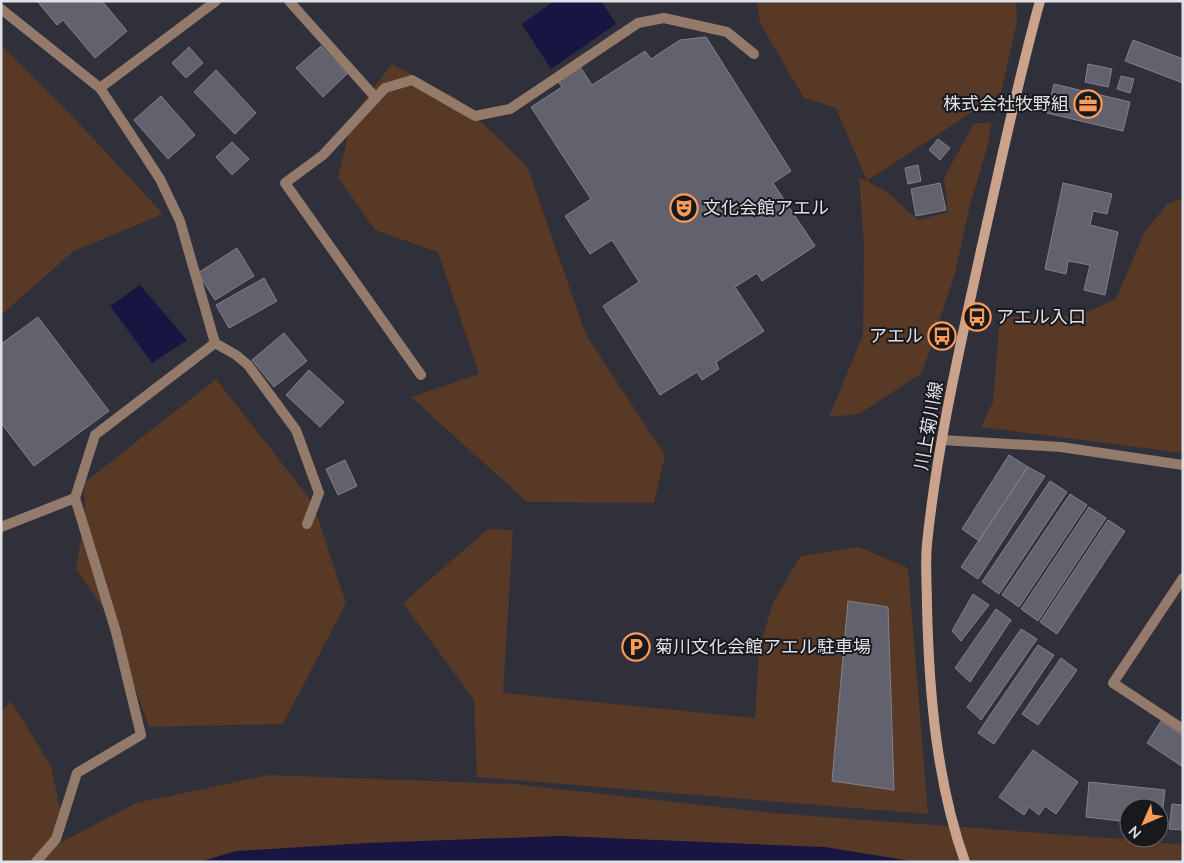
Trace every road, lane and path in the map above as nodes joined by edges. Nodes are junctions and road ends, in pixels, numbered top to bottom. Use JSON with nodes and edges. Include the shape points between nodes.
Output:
{"nodes":[{"id":1,"x":216,"y":1,"type":"edge"},
{"id":2,"x":289,"y":1,"type":"edge"},
{"id":3,"x":1040,"y":1,"type":"edge"},
{"id":4,"x":1,"y":9,"type":"edge"},
{"id":5,"x":754,"y":54,"type":"dead end"},
{"id":6,"x":100,"y":88,"type":"junction"},
{"id":7,"x":376,"y":98,"type":"junction"},
{"id":8,"x":215,"y":343,"type":"junction"},
{"id":9,"x":421,"y":375,"type":"dead end"},
{"id":10,"x":942,"y":440,"type":"junction"},
{"id":11,"x":1183,"y":465,"type":"edge"},
{"id":12,"x":75,"y":498,"type":"junction"},
{"id":13,"x":307,"y":524,"type":"dead end"},
{"id":14,"x":1,"y":527,"type":"edge"},
{"id":15,"x":1183,"y":578,"type":"edge"},
{"id":16,"x":1183,"y":729,"type":"edge"},
{"id":17,"x":36,"y":862,"type":"edge"},
{"id":18,"x":966,"y":862,"type":"edge"}],
"edges":[{"from":1,"to":6,"type":"street"},
{"from":2,"to":7,"type":"street"},
{"from":3,"to":10,"type":"main road","name":"川上菊川線","via":[[1024,58]]},
{"from":4,"to":6,"type":"street"},
{"from":5,"to":7,"type":"street","via":[[726,32],[664,18],[638,23],[510,109],[475,116],[412,80],[385,88]]},
{"from":6,"to":8,"type":"street","via":[[160,180],[180,221]]},
{"from":7,"to":9,"type":"street","via":[[323,155],[285,183]]},
{"from":8,"to":12,"type":"street","via":[[94,435]]},
{"from":8,"to":13,"type":"street","via":[[248,365],[296,430],[319,494]]},
{"from":10,"to":11,"type":"street","via":[[1061,447]]},
{"from":10,"to":18,"type":"main road","name":"川上菊川線","via":[[926,546],[928,636],[936,737],[951,814]]},
{"from":12,"to":14,"type":"street"},
{"from":12,"to":17,"type":"street","via":[[116,632],[141,735],[77,773],[56,839]]},
{"from":15,"to":16,"type":"street","via":[[1113,683]]}]}
